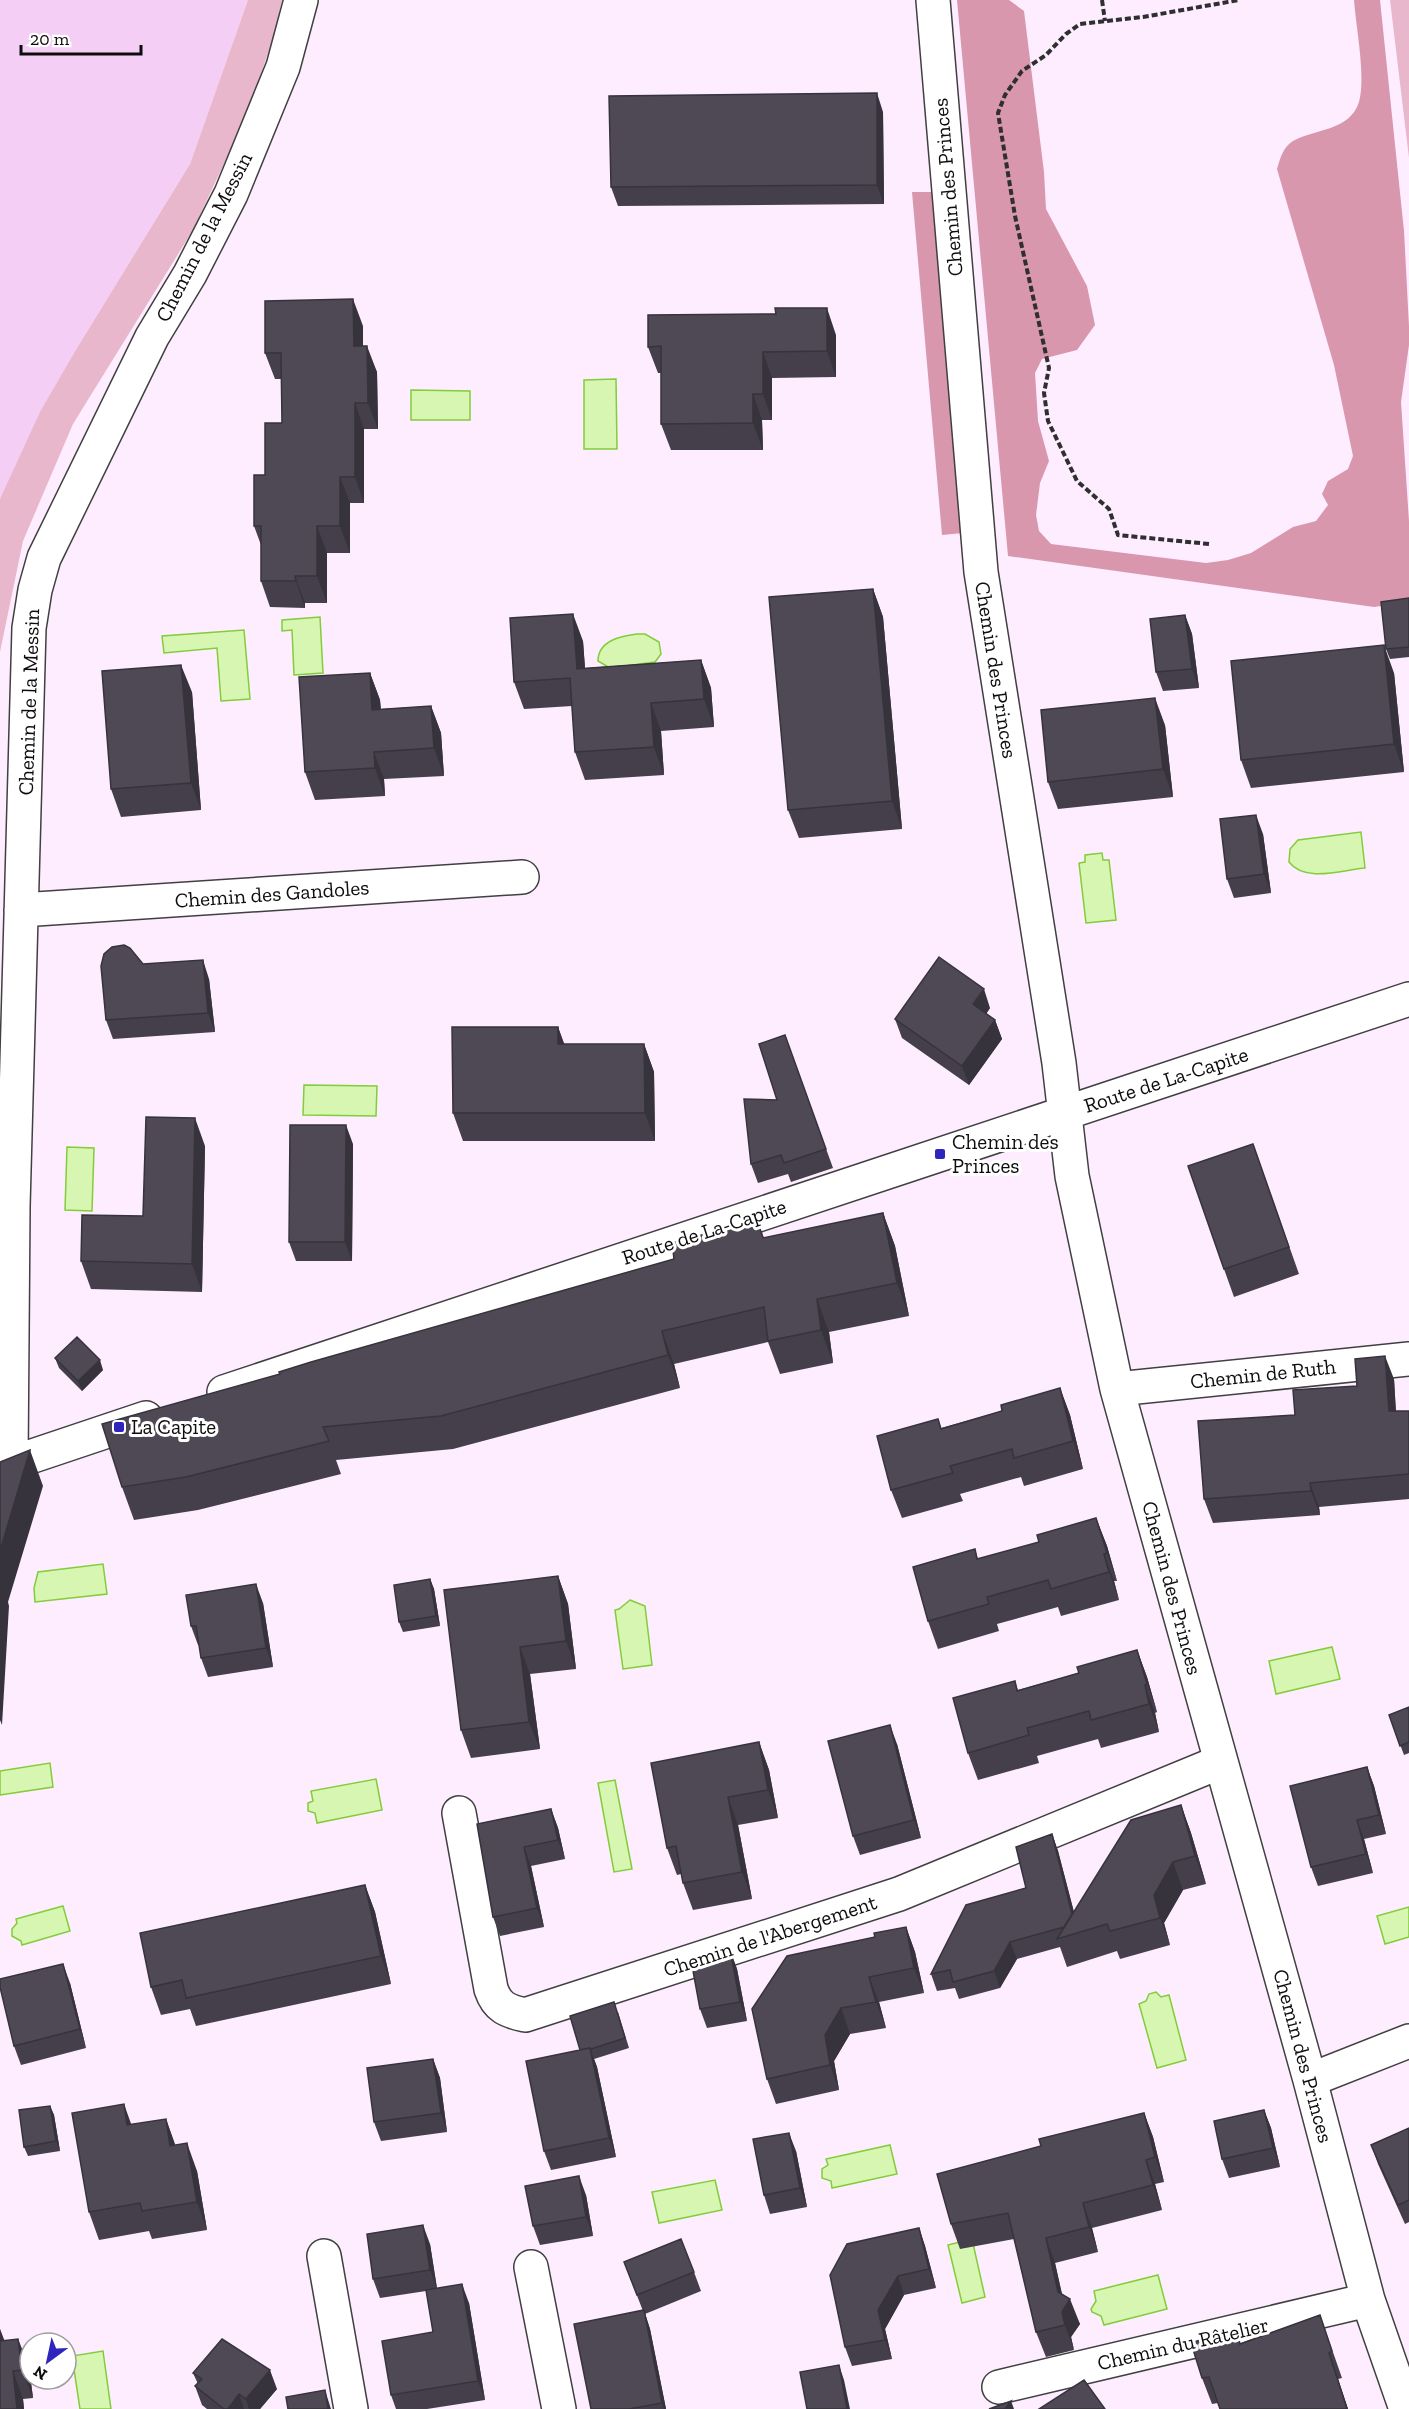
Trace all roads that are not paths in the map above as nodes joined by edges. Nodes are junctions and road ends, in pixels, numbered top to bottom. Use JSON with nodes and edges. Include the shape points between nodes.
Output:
{"nodes":[{"id":1,"x":301,"y":0,"type":"edge"},
{"id":2,"x":933,"y":0,"type":"edge"},
{"id":3,"x":522,"y":877,"type":"dead end"},
{"id":4,"x":21,"y":910,"type":"junction"},
{"id":5,"x":1409,"y":999,"type":"edge"},
{"id":6,"x":1064,"y":1114,"type":"junction"},
{"id":7,"x":1409,"y":1359,"type":"edge"},
{"id":8,"x":1117,"y":1389,"type":"junction"},
{"id":9,"x":6,"y":1465,"type":"edge"},
{"id":10,"x":1220,"y":1762,"type":"junction"},
{"id":11,"x":459,"y":1813,"type":"dead end"},
{"id":12,"x":1409,"y":2041,"type":"edge"},
{"id":13,"x":1310,"y":2080,"type":"junction"},
{"id":14,"x":324,"y":2256,"type":"dead end"},
{"id":15,"x":531,"y":2268,"type":"dead end"},
{"id":16,"x":1368,"y":2300,"type":"junction"},
{"id":17,"x":999,"y":2387,"type":"dead end"},
{"id":18,"x":351,"y":2409,"type":"edge"},
{"id":19,"x":559,"y":2409,"type":"edge"},
{"id":20,"x":1406,"y":2409,"type":"edge"}],
"edges":[{"from":1,"to":4,"type":"street","name":"Chemin de la Messin","via":[[283,67],[231,194],[152,337],[44,558],[29,628]]},
{"from":2,"to":6,"type":"street","name":"Chemin des Princes","via":[[981,572]]},
{"from":3,"to":4,"type":"street","name":"Chemin des Gandoles"},
{"from":4,"to":9,"type":"street","name":"Chemin de la Messin"},
{"from":5,"to":6,"type":"street","name":"Route de La-Capite"},
{"from":6,"to":8,"type":"street","name":"Chemin des Princes","via":[[1072,1176]]},
{"from":6,"to":9,"type":"street","name":"Route de La-Capite"},
{"from":7,"to":8,"type":"street","name":"Chemin de Ruth"},
{"from":8,"to":10,"type":"street","name":"Chemin des Princes"},
{"from":10,"to":11,"type":"street","name":"Chemin de l'Abergement","via":[[899,1894],[525,2015],[501,2007],[491,1989]]},
{"from":10,"to":13,"type":"street","name":"Chemin des Princes"},
{"from":12,"to":13,"type":"street"},
{"from":13,"to":16,"type":"street","name":"Chemin des Princes"},
{"from":14,"to":18,"type":"street"},
{"from":15,"to":19,"type":"street"},
{"from":16,"to":17,"type":"street","name":"Chemin du Râtelier"},
{"from":16,"to":20,"type":"street","name":"Chemin des Princes"}]}
